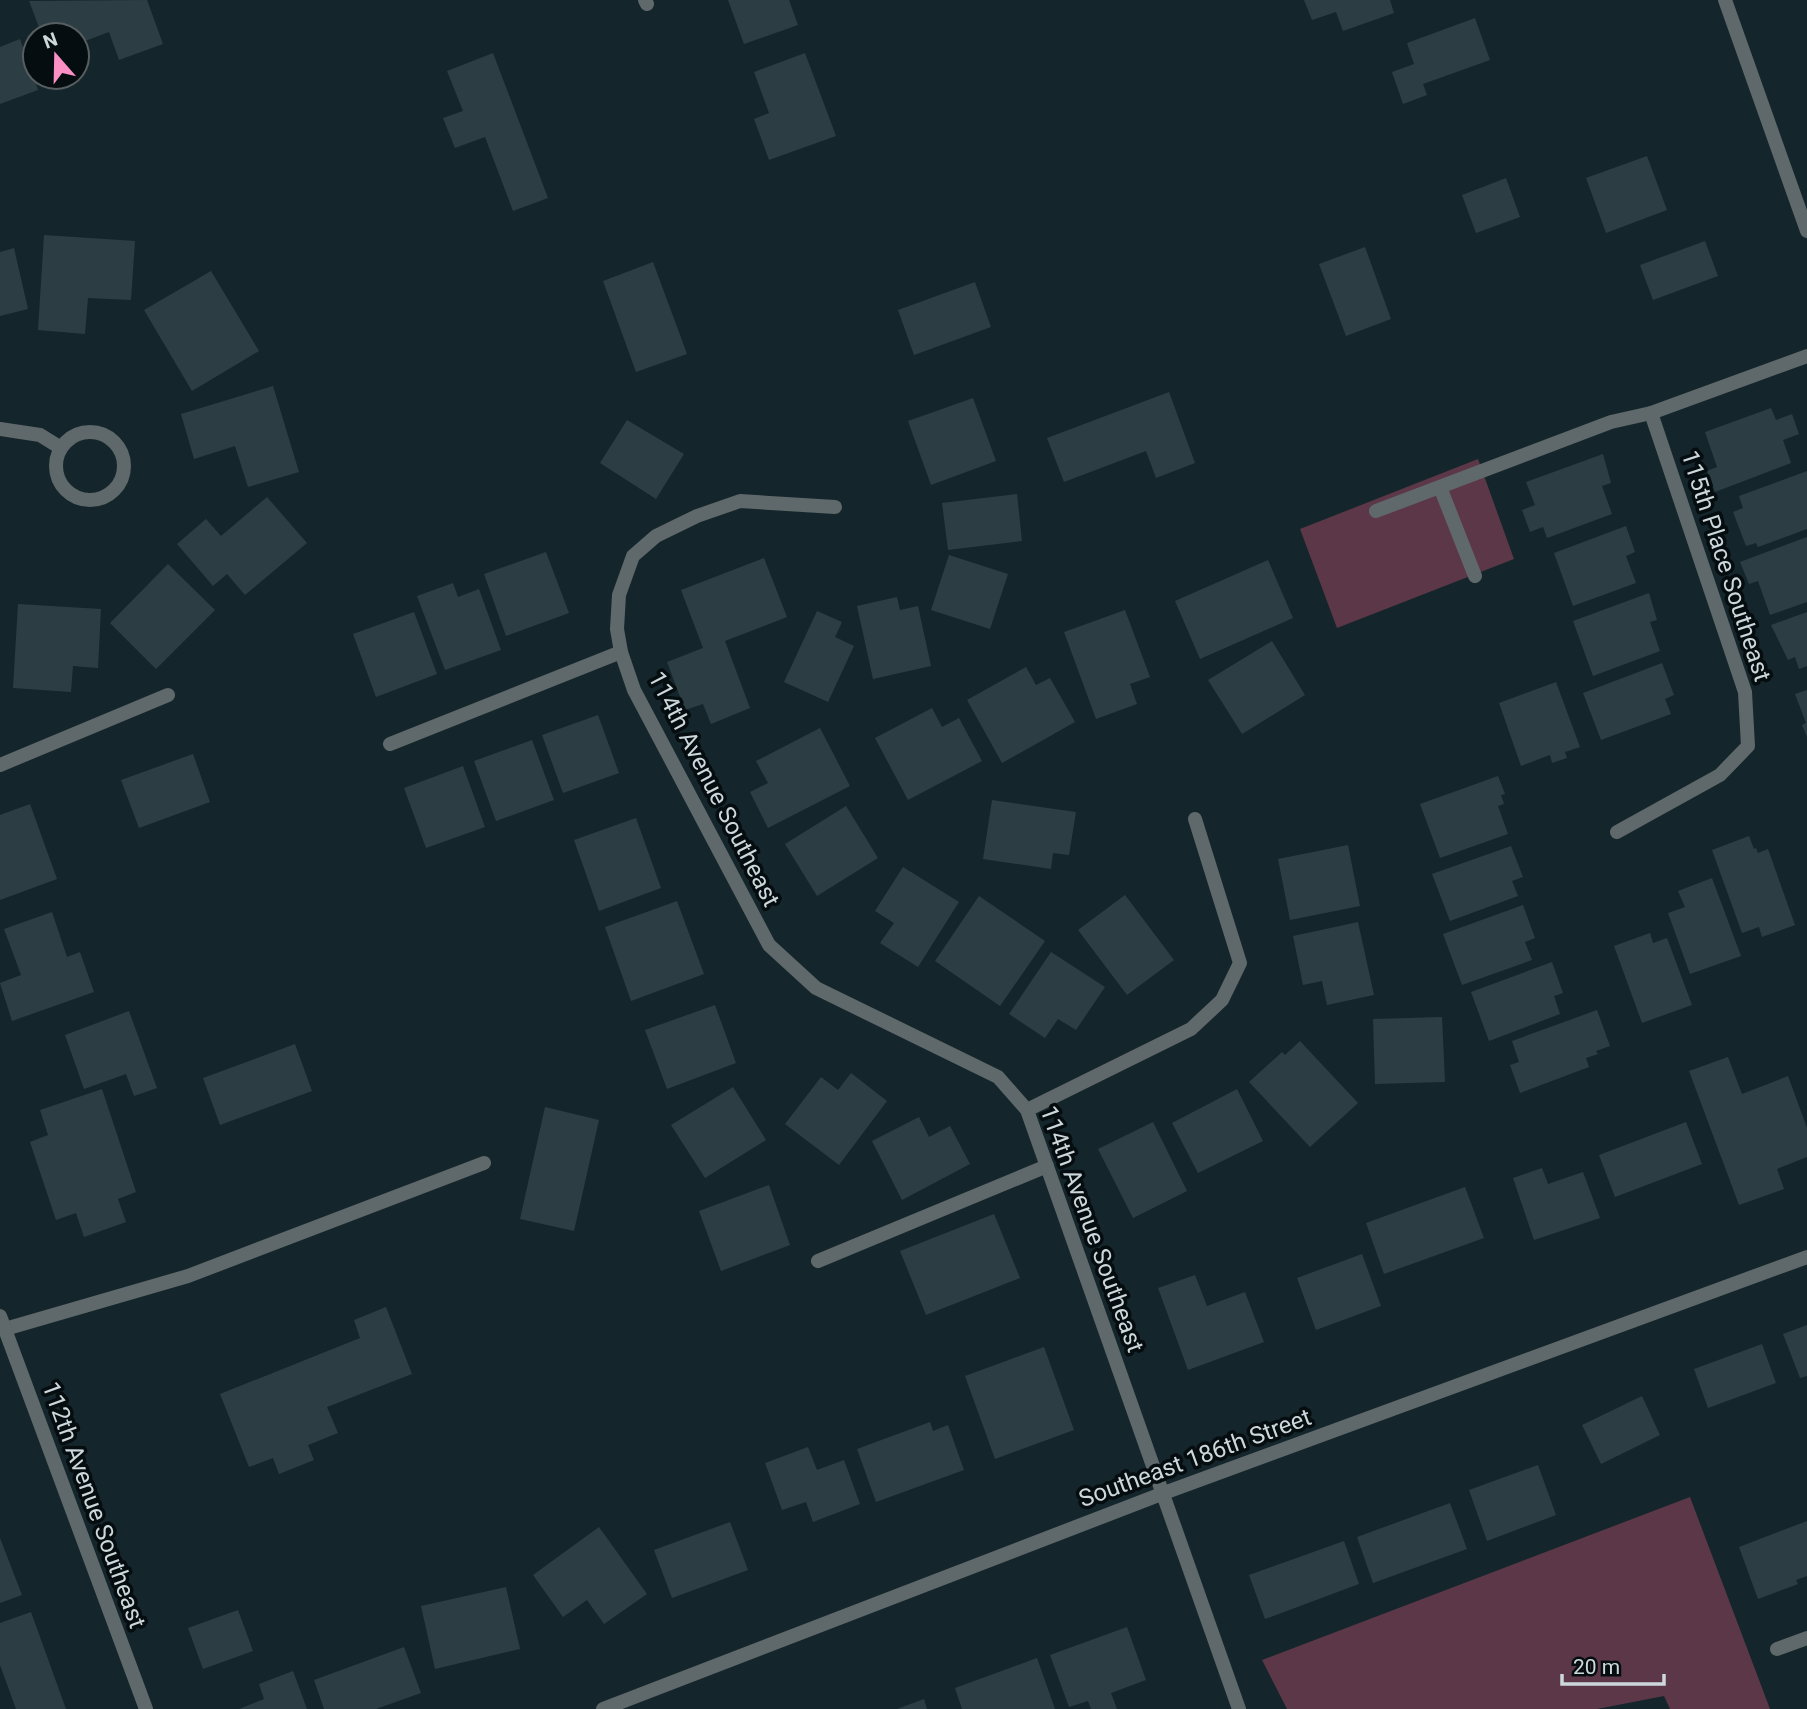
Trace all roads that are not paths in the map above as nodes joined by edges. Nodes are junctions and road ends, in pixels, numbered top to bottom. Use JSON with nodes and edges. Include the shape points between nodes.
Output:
{"nodes":[{"id":1,"x":1726,"y":0,"type":"edge"},
{"id":2,"x":1807,"y":231,"type":"edge"},
{"id":3,"x":1807,"y":356,"type":"edge"},
{"id":4,"x":1651,"y":413,"type":"junction"},
{"id":5,"x":0,"y":429,"type":"edge"},
{"id":6,"x":61,"y":448,"type":"junction"},
{"id":7,"x":1440,"y":487,"type":"junction"},
{"id":8,"x":835,"y":507,"type":"dead end"},
{"id":9,"x":1376,"y":511,"type":"dead end"},
{"id":10,"x":1475,"y":576,"type":"dead end"},
{"id":11,"x":621,"y":652,"type":"junction"},
{"id":12,"x":168,"y":695,"type":"dead end"},
{"id":13,"x":390,"y":744,"type":"dead end"},
{"id":14,"x":0,"y":765,"type":"edge"},
{"id":15,"x":1195,"y":819,"type":"dead end"},
{"id":16,"x":1617,"y":832,"type":"dead end"},
{"id":17,"x":1027,"y":1110,"type":"junction"},
{"id":18,"x":484,"y":1163,"type":"dead end"},
{"id":19,"x":1047,"y":1166,"type":"junction"},
{"id":20,"x":1807,"y":1257,"type":"edge"},
{"id":21,"x":818,"y":1261,"type":"dead end"},
{"id":22,"x":2,"y":1325,"type":"edge"},
{"id":23,"x":1164,"y":1493,"type":"junction"},
{"id":24,"x":1807,"y":1638,"type":"edge"},
{"id":25,"x":1777,"y":1649,"type":"dead end"},
{"id":26,"x":146,"y":1709,"type":"edge"},
{"id":27,"x":603,"y":1709,"type":"edge"},
{"id":28,"x":1238,"y":1709,"type":"edge"}],
"edges":[{"from":1,"to":2,"type":"street"},
{"from":3,"to":4,"type":"street"},
{"from":4,"to":7,"type":"street","via":[[1611,422]]},
{"from":4,"to":16,"type":"street","name":"115th Place Southeast","via":[[1745,692],[1748,746],[1720,775]]},
{"from":5,"to":6,"type":"street","via":[[40,435]]},
{"from":6,"to":6,"type":"street","via":[[56,474],[71,495],[97,500],[119,485],[123,458],[108,438],[96,432],[82,433]]},
{"from":7,"to":9,"type":"street"},
{"from":7,"to":10,"type":"street"},
{"from":8,"to":11,"type":"street","name":"114th Avenue Southeast","via":[[740,501],[656,536],[633,556],[619,595]]},
{"from":11,"to":13,"type":"street"},
{"from":11,"to":17,"type":"street","name":"114th Avenue Southeast","via":[[634,690],[769,944],[816,988],[998,1077]]},
{"from":12,"to":14,"type":"street"},
{"from":15,"to":17,"type":"street","via":[[1240,963],[1222,1000],[1191,1029]]},
{"from":17,"to":19,"type":"street","name":"114th Avenue Southeast"},
{"from":18,"to":22,"type":"street","via":[[188,1276]]},
{"from":19,"to":21,"type":"street"},
{"from":19,"to":23,"type":"street","name":"114th Avenue Southeast"},
{"from":20,"to":23,"type":"street","name":"Southeast 186th Street"},
{"from":22,"to":26,"type":"street","name":"112th Avenue Southeast"},
{"from":23,"to":27,"type":"street","name":"Southeast 186th Street"},
{"from":23,"to":28,"type":"street","name":"114th Avenue Southeast"},
{"from":24,"to":25,"type":"street"}]}
